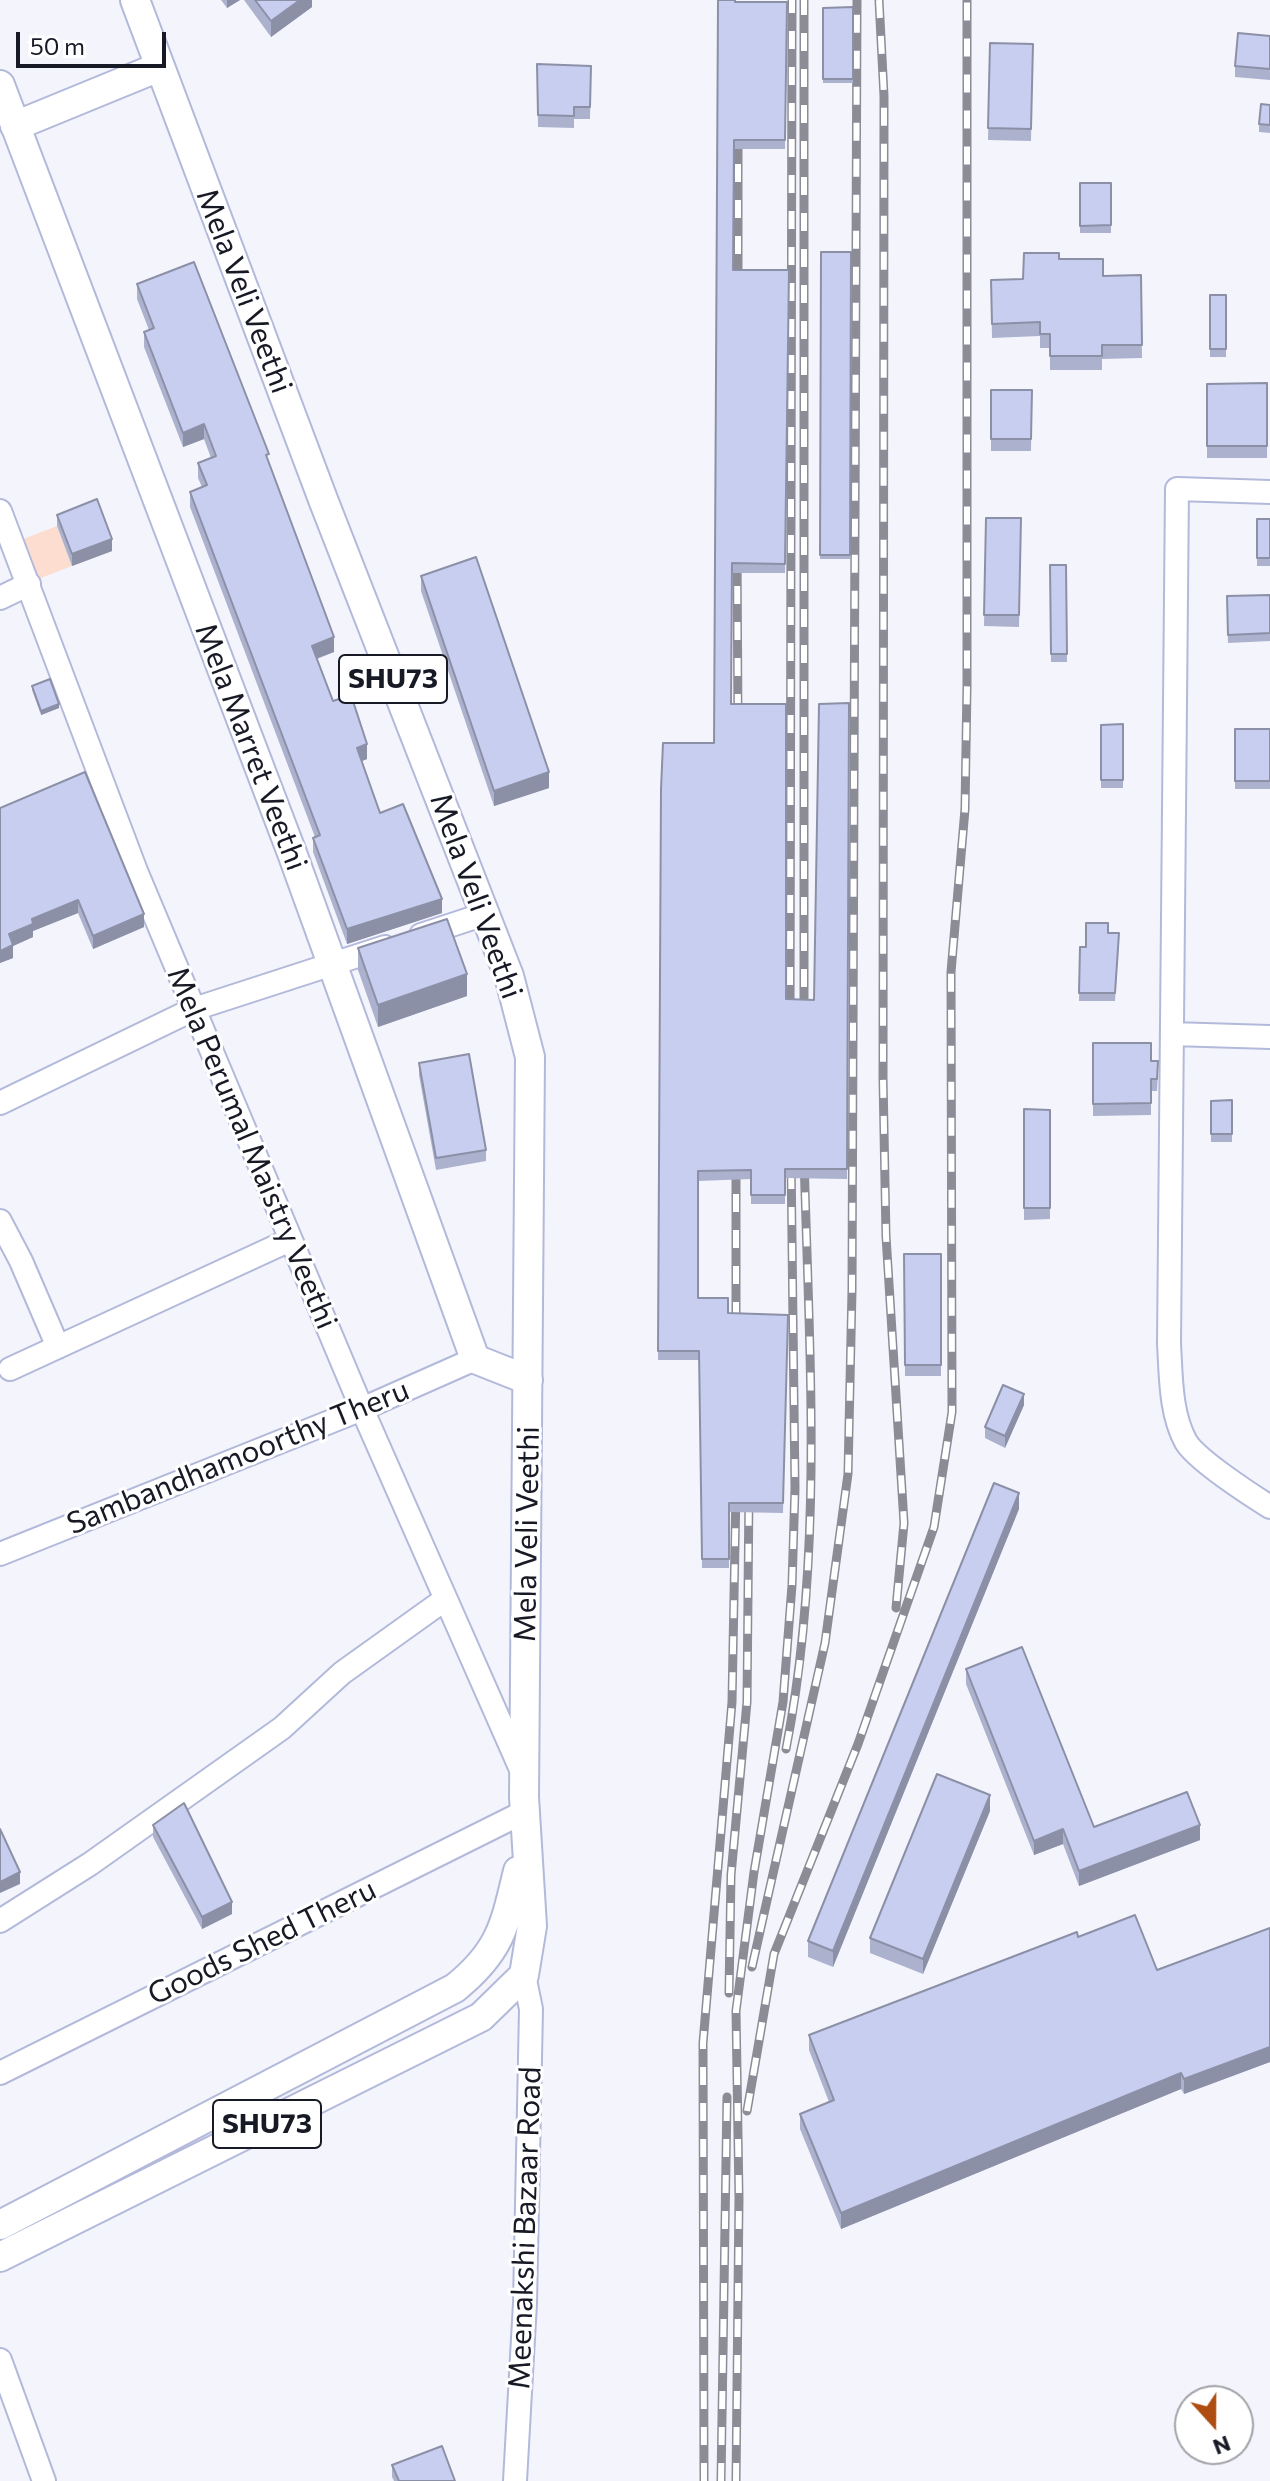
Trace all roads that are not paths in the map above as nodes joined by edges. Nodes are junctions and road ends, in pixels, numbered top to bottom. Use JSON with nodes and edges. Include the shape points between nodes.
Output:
{"nodes":[{"id":1,"x":135,"y":0,"type":"edge"},
{"id":2,"x":159,"y":67,"type":"junction"},
{"id":3,"x":0,"y":85,"type":"edge"},
{"id":4,"x":8,"y":131,"type":"edge"},
{"id":5,"x":1270,"y":492,"type":"edge"},
{"id":6,"x":0,"y":511,"type":"edge"},
{"id":7,"x":29,"y":584,"type":"junction"},
{"id":8,"x":0,"y":598,"type":"edge"},
{"id":9,"x":485,"y":914,"type":"junction"},
{"id":10,"x":333,"y":964,"type":"junction"},
{"id":11,"x":194,"y":1009,"type":"junction"},
{"id":12,"x":1172,"y":1034,"type":"junction"},
{"id":13,"x":1270,"y":1037,"type":"edge"},
{"id":14,"x":0,"y":1103,"type":"edge"},
{"id":15,"x":0,"y":1221,"type":"edge"},
{"id":16,"x":290,"y":1240,"type":"junction"},
{"id":17,"x":58,"y":1347,"type":"junction"},
{"id":18,"x":475,"y":1359,"type":"junction"},
{"id":19,"x":10,"y":1369,"type":"dead end"},
{"id":20,"x":528,"y":1380,"type":"junction"},
{"id":21,"x":362,"y":1409,"type":"junction"},
{"id":22,"x":1270,"y":1507,"type":"edge"},
{"id":23,"x":0,"y":1554,"type":"edge"},
{"id":24,"x":444,"y":1600,"type":"junction"},
{"id":25,"x":524,"y":1776,"type":"junction"},
{"id":26,"x":524,"y":1812,"type":"junction"},
{"id":27,"x":525,"y":1844,"type":"junction"},
{"id":28,"x":0,"y":1921,"type":"edge"},
{"id":29,"x":524,"y":1975,"type":"junction"},
{"id":30,"x":455,"y":1988,"type":"junction"},
{"id":31,"x":0,"y":2073,"type":"edge"},
{"id":32,"x":0,"y":2225,"type":"edge"},
{"id":33,"x":0,"y":2257,"type":"edge"},
{"id":34,"x":0,"y":2360,"type":"edge"},
{"id":35,"x":44,"y":2481,"type":"edge"},
{"id":36,"x":515,"y":2481,"type":"edge"}],
"edges":[{"from":1,"to":2,"type":"main road","name":"Mela Veli Veethi","number":"SHU73"},
{"from":2,"to":4,"type":"main road"},
{"from":2,"to":9,"type":"main road","name":"Mela Veli Veethi","number":"SHU73"},
{"from":3,"to":4,"type":"main road","name":"Mela Marret Veethi"},
{"from":4,"to":10,"type":"main road","name":"Mela Marret Veethi"},
{"from":5,"to":12,"type":"street","via":[[1177,489]]},
{"from":6,"to":7,"type":"street","name":"Mela Perumal Maistry Veethi"},
{"from":7,"to":8,"type":"street"},
{"from":7,"to":11,"type":"street","name":"Mela Perumal Maistry Veethi","via":[[95,767]]},
{"from":9,"to":10,"type":"street"},
{"from":9,"to":20,"type":"main road","name":"Mela Veli Veethi","number":"SHU73","via":[[509,976],[530,1057]]},
{"from":10,"to":11,"type":"street"},
{"from":10,"to":18,"type":"main road","name":"Mela Marret Veethi"},
{"from":11,"to":14,"type":"street"},
{"from":11,"to":16,"type":"street","name":"Mela Perumal Maistry Veethi"},
{"from":12,"to":13,"type":"street"},
{"from":12,"to":22,"type":"street","via":[[1171,1392],[1187,1443]]},
{"from":15,"to":17,"type":"street"},
{"from":16,"to":17,"type":"street"},
{"from":16,"to":21,"type":"street","name":"Mela Perumal Maistry Veethi"},
{"from":17,"to":19,"type":"street"},
{"from":18,"to":20,"type":"main road"},
{"from":18,"to":21,"type":"street","name":"Sambandhamoorthy Theru"},
{"from":20,"to":25,"type":"main road","name":"Mela Veli Veethi","number":"SHU73"},
{"from":21,"to":23,"type":"street","name":"Sambandhamoorthy Theru"},
{"from":21,"to":24,"type":"street","name":"Mela Perumal Maistry Veethi"},
{"from":24,"to":25,"type":"street","name":"Mela Perumal Maistry Veethi"},
{"from":24,"to":28,"type":"street","via":[[342,1673],[282,1728]]},
{"from":25,"to":26,"type":"main road","name":"Mela Veli Veethi","number":"SHU73"},
{"from":26,"to":27,"type":"main road","name":"Mela Veli Veethi","number":"SHU73"},
{"from":26,"to":31,"type":"street","name":"Goods Shed Theru"},
{"from":27,"to":29,"type":"main road","name":"Mela Veli Veethi","number":"SHU73","via":[[532,1926]]},
{"from":27,"to":30,"type":"main road","name":"Mela Veli Veethi","number":"SHU73","via":[[505,1928],[479,1969]]},
{"from":29,"to":30,"type":"main road"},
{"from":29,"to":33,"type":"main road","number":"SHU73","via":[[481,2017]]},
{"from":29,"to":36,"type":"street","name":"Meenakshi Bazaar Road","via":[[530,2024],[525,2303]]},
{"from":30,"to":32,"type":"main road","number":"SHU73"},
{"from":34,"to":35,"type":"street"}]}
